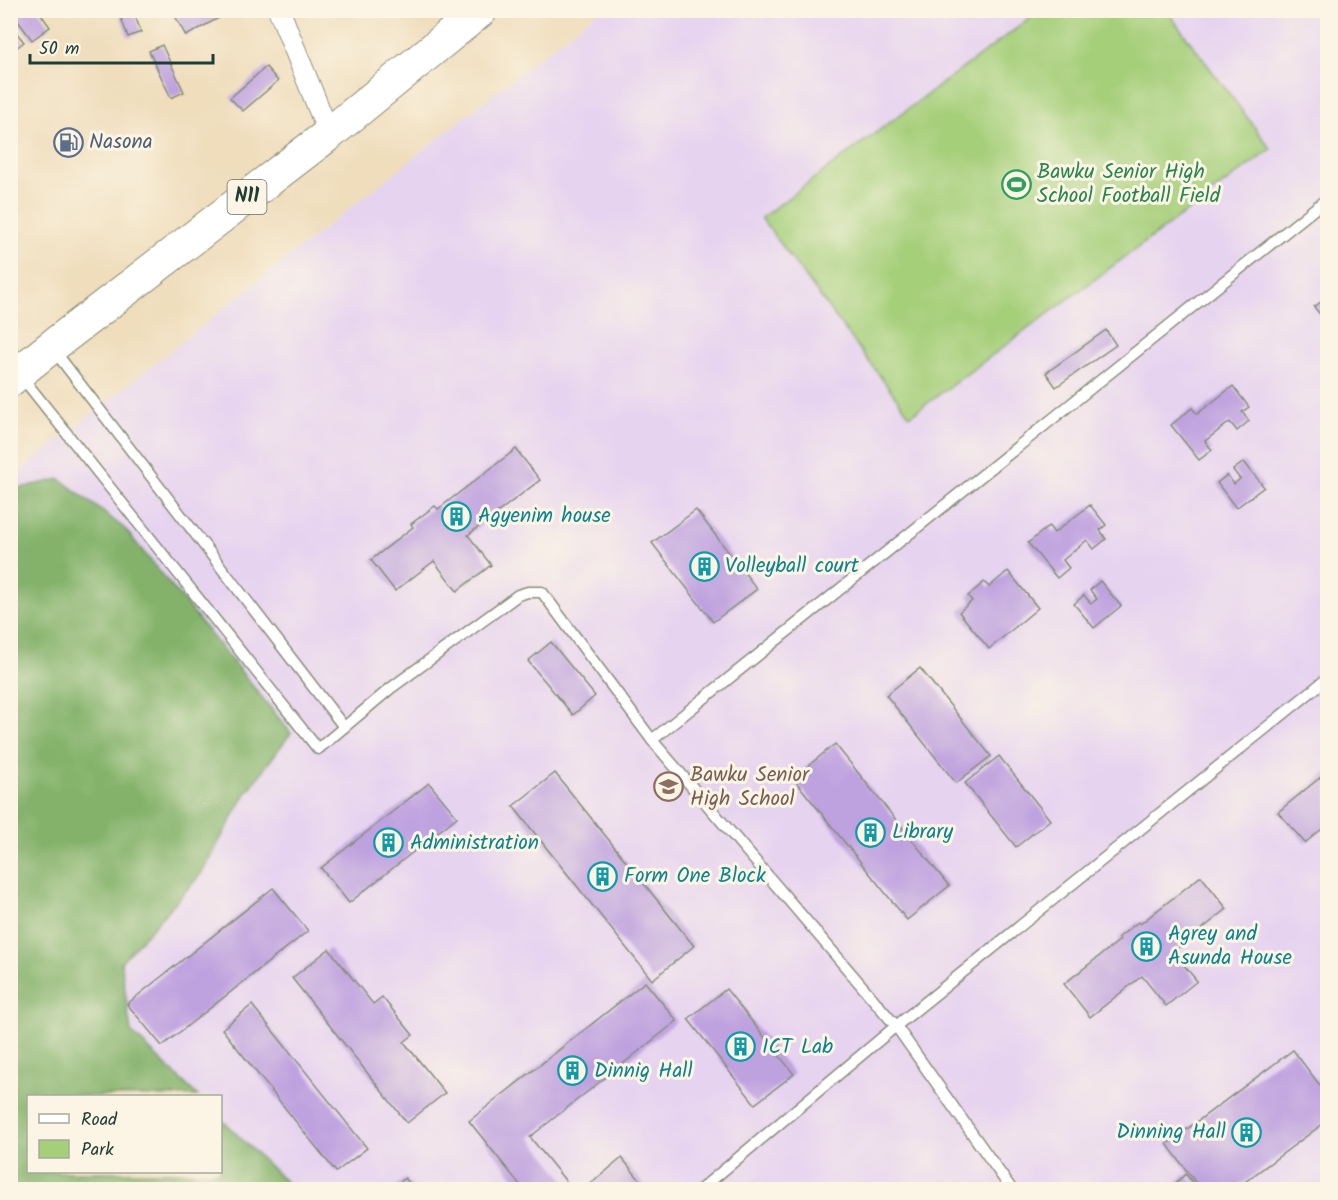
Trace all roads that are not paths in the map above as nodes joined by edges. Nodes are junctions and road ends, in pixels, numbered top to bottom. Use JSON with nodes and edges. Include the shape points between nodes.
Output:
{"nodes":[{"id":1,"x":279,"y":10,"type":"edge"},
{"id":2,"x":481,"y":10,"type":"edge"},
{"id":3,"x":329,"y":134,"type":"junction"},
{"id":4,"x":1328,"y":198,"type":"edge"},
{"id":5,"x":51,"y":347,"type":"junction"},
{"id":6,"x":15,"y":377,"type":"edge"},
{"id":7,"x":1328,"y":678,"type":"edge"},
{"id":8,"x":344,"y":727,"type":"junction"},
{"id":9,"x":652,"y":740,"type":"junction"},
{"id":10,"x":896,"y":1026,"type":"junction"},
{"id":11,"x":700,"y":1190,"type":"edge"},
{"id":12,"x":1012,"y":1190,"type":"edge"}],
"edges":[{"from":1,"to":3,"type":"street"},
{"from":2,"to":3,"type":"highway","number":"N11"},
{"from":3,"to":5,"type":"highway","number":"N11"},
{"from":4,"to":9,"type":"lane"},
{"from":5,"to":6,"type":"highway","number":"N11"},
{"from":5,"to":8,"type":"lane"},
{"from":6,"to":8,"type":"lane","via":[[318,749]]},
{"from":7,"to":10,"type":"lane"},
{"from":8,"to":9,"type":"lane","via":[[518,595],[542,592]]},
{"from":9,"to":10,"type":"lane"},
{"from":10,"to":11,"type":"lane"},
{"from":10,"to":12,"type":"lane"}]}
